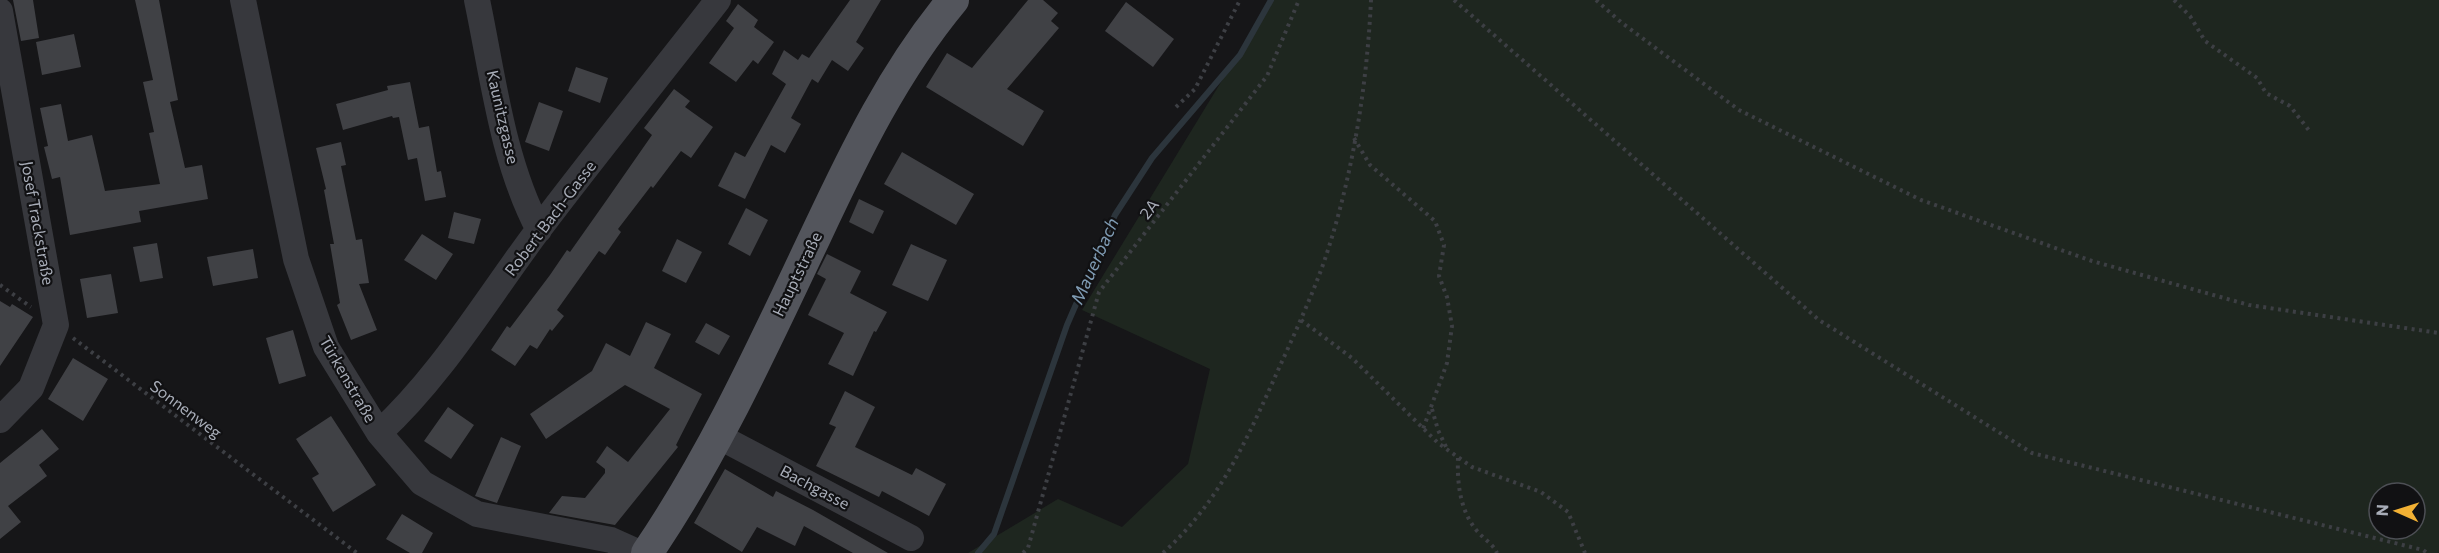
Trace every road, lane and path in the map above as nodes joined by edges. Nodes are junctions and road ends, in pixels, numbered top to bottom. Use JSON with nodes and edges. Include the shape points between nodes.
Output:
{"nodes":[{"id":1,"x":243,"y":0,"type":"edge"},
{"id":2,"x":477,"y":0,"type":"edge"},
{"id":3,"x":718,"y":0,"type":"edge"},
{"id":4,"x":953,"y":0,"type":"edge"},
{"id":5,"x":1240,"y":0,"type":"edge"},
{"id":6,"x":1299,"y":0,"type":"edge"},
{"id":7,"x":1371,"y":0,"type":"edge"},
{"id":8,"x":1454,"y":0,"type":"edge"},
{"id":9,"x":1596,"y":0,"type":"edge"},
{"id":10,"x":2174,"y":0,"type":"edge"},
{"id":11,"x":0,"y":12,"type":"edge"},
{"id":12,"x":1176,"y":107,"type":"dead end"},
{"id":13,"x":2311,"y":133,"type":"dead end"},
{"id":14,"x":1354,"y":137,"type":"junction"},
{"id":15,"x":539,"y":230,"type":"junction"},
{"id":16,"x":0,"y":285,"type":"edge"},
{"id":17,"x":1301,"y":320,"type":"junction"},
{"id":18,"x":56,"y":325,"type":"junction"},
{"id":19,"x":2439,"y":333,"type":"edge"},
{"id":20,"x":1432,"y":408,"type":"junction"},
{"id":21,"x":0,"y":420,"type":"edge"},
{"id":22,"x":1423,"y":429,"type":"junction"},
{"id":23,"x":379,"y":433,"type":"junction"},
{"id":24,"x":718,"y":436,"type":"junction"},
{"id":25,"x":1448,"y":450,"type":"junction"},
{"id":26,"x":1458,"y":457,"type":"junction"},
{"id":27,"x":911,"y":538,"type":"dead end"},
{"id":28,"x":357,"y":553,"type":"edge"},
{"id":29,"x":640,"y":553,"type":"edge"},
{"id":30,"x":647,"y":553,"type":"edge"},
{"id":31,"x":1023,"y":553,"type":"edge"},
{"id":32,"x":1163,"y":553,"type":"edge"},
{"id":33,"x":1497,"y":553,"type":"edge"},
{"id":34,"x":1585,"y":553,"type":"edge"},
{"id":35,"x":2427,"y":553,"type":"edge"}],
"edges":[{"from":1,"to":23,"type":"street","name":"Türkenstraße","via":[[296,259],[326,347]]},
{"from":2,"to":15,"type":"street","name":"Kaunitzgasse","via":[[506,137],[523,200]]},
{"from":3,"to":15,"type":"street","name":"Robert Bach-Gasse"},
{"from":4,"to":24,"type":"main road","name":"Hauptstraße","via":[[909,57],[876,114]]},
{"from":5,"to":12,"type":"path","via":[[1195,89]]},
{"from":6,"to":31,"type":"path","name":"2A","via":[[1267,76],[1099,292],[1028,548]]},
{"from":7,"to":14,"type":"path","via":[[1368,59]]},
{"from":8,"to":35,"type":"path","via":[[1819,320],[2032,453]]},
{"from":9,"to":19,"type":"path","via":[[1739,110],[1922,200],[2092,261],[2249,305]]},
{"from":10,"to":13,"type":"path","via":[[2190,16],[2205,41],[2257,78],[2266,93],[2290,106]]},
{"from":11,"to":18,"type":"street","name":"Josef Trackstraße"},
{"from":14,"to":17,"type":"path","via":[[1326,255]]},
{"from":14,"to":20,"type":"path","via":[[1370,165],[1435,221],[1444,245],[1438,276],[1447,297],[1452,326],[1447,363]]},
{"from":15,"to":23,"type":"street","name":"Robert Bach-Gasse","via":[[454,349],[401,413]]},
{"from":16,"to":18,"type":"path","name":"Sonnenweg"},
{"from":17,"to":22,"type":"path","via":[[1352,358]]},
{"from":17,"to":32,"type":"path","via":[[1224,482],[1181,537]]},
{"from":18,"to":21,"type":"street","via":[[31,388]]},
{"from":18,"to":28,"type":"path","name":"Sonnenweg"},
{"from":20,"to":22,"type":"path"},
{"from":20,"to":25,"type":"path","via":[[1437,430]]},
{"from":22,"to":25,"type":"path"},
{"from":23,"to":29,"type":"street","name":"Türkenstraße","via":[[422,483],[477,514],[611,540]]},
{"from":24,"to":27,"type":"street","name":"Bachgasse"},
{"from":24,"to":30,"type":"main road","name":"Hauptstraße"},
{"from":25,"to":26,"type":"path"},
{"from":26,"to":33,"type":"path","via":[[1457,478],[1463,507],[1475,529]]},
{"from":26,"to":34,"type":"path","via":[[1472,467],[1541,492],[1568,512]]}]}
